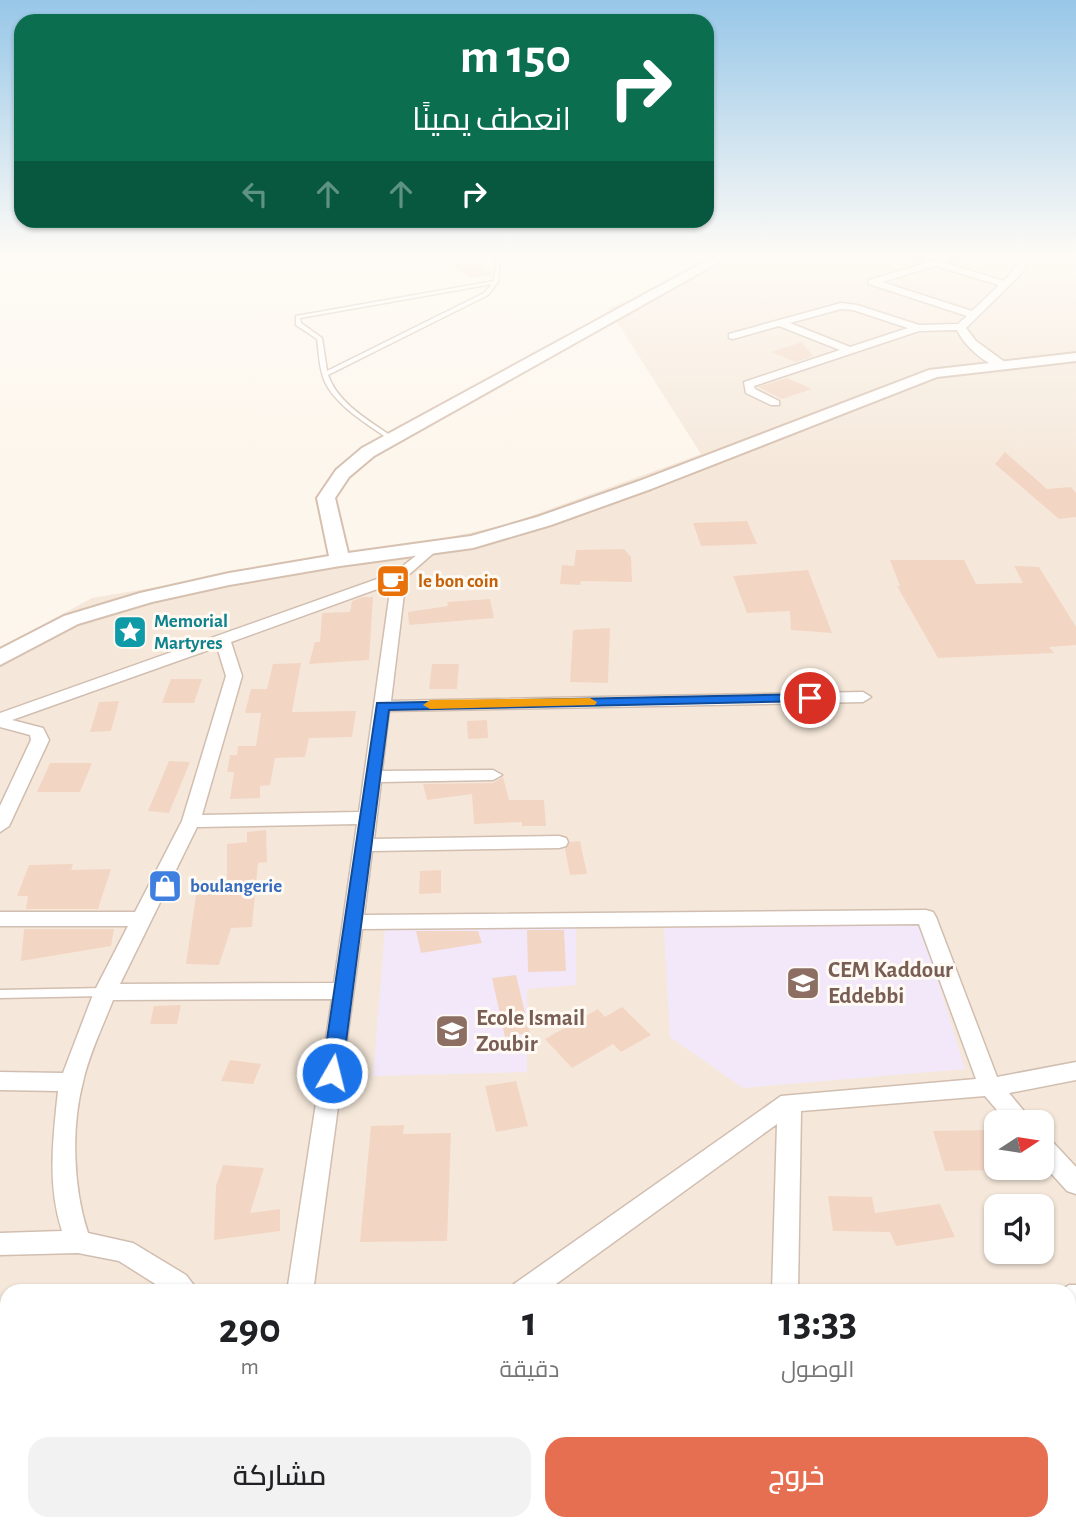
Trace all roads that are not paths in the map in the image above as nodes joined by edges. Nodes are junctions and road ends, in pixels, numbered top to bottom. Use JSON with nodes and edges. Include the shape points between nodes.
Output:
{"nodes":[{"id":1,"x":303,"y":327,"type":"edge"},
{"id":2,"x":422,"y":327,"type":"edge"},
{"id":3,"x":594,"y":327,"type":"edge"},
{"id":4,"x":764,"y":327,"type":"edge"},
{"id":5,"x":791,"y":327,"type":"edge"},
{"id":6,"x":942,"y":327,"type":"edge"},
{"id":7,"x":961,"y":327,"type":"edge"},
{"id":8,"x":918,"y":328,"type":"joint"},
{"id":9,"x":733,"y":336,"type":"dead end"},
{"id":10,"x":849,"y":350,"type":"junction"},
{"id":11,"x":1076,"y":357,"type":"edge"},
{"id":12,"x":1002,"y":365,"type":"junction"},
{"id":13,"x":326,"y":374,"type":"junction"},
{"id":14,"x":775,"y":403,"type":"dead end"},
{"id":15,"x":392,"y":439,"type":"junction"},
{"id":16,"x":432,"y":547,"type":"junction"},
{"id":17,"x":340,"y":560,"type":"junction"},
{"id":18,"x":399,"y":576,"type":"junction"},
{"id":19,"x":222,"y":639,"type":"junction"},
{"id":20,"x":0,"y":658,"type":"edge"},
{"id":21,"x":863,"y":697,"type":"dead end"},
{"id":22,"x":382,"y":706,"type":"junction"},
{"id":23,"x":0,"y":720,"type":"edge"},
{"id":24,"x":493,"y":775,"type":"dead end"},
{"id":25,"x":373,"y":777,"type":"junction"},
{"id":26,"x":367,"y":818,"type":"junction"},
{"id":27,"x":191,"y":821,"type":"junction"},
{"id":28,"x":0,"y":826,"type":"edge"},
{"id":29,"x":559,"y":842,"type":"dead end"},
{"id":30,"x":363,"y":845,"type":"junction"},
{"id":31,"x":0,"y":919,"type":"edge"},
{"id":32,"x":142,"y":919,"type":"junction"},
{"id":33,"x":353,"y":922,"type":"junction"},
{"id":34,"x":344,"y":990,"type":"junction"},
{"id":35,"x":105,"y":992,"type":"junction"},
{"id":36,"x":0,"y":994,"type":"edge"},
{"id":37,"x":1076,"y":1070,"type":"edge"},
{"id":38,"x":0,"y":1081,"type":"edge"},
{"id":39,"x":71,"y":1082,"type":"junction"},
{"id":40,"x":990,"y":1087,"type":"junction"},
{"id":41,"x":789,"y":1103,"type":"junction"},
{"id":42,"x":1010,"y":1110,"type":"edge"},
{"id":43,"x":1054,"y":1159,"type":"edge"},
{"id":44,"x":1076,"y":1184,"type":"edge"},
{"id":45,"x":78,"y":1242,"type":"junction"},
{"id":46,"x":0,"y":1244,"type":"edge"},
{"id":47,"x":178,"y":1284,"type":"edge"},
{"id":48,"x":301,"y":1284,"type":"edge"},
{"id":49,"x":534,"y":1284,"type":"edge"},
{"id":50,"x":785,"y":1284,"type":"edge"}],
"edges":[{"from":1,"to":13,"type":"lane","via":[[319,338]]},
{"from":2,"to":13,"type":"lane"},
{"from":3,"to":15,"type":"main road"},
{"from":4,"to":9,"type":"street"},
{"from":5,"to":10,"type":"street"},
{"from":6,"to":8,"type":"street"},
{"from":7,"to":12,"type":"street"},
{"from":8,"to":10,"type":"street"},
{"from":10,"to":14,"type":"street","via":[[748,384],[750,391]]},
{"from":11,"to":12,"type":"main road"},
{"from":12,"to":16,"type":"main road","via":[[934,373],[544,521],[473,542]]},
{"from":13,"to":15,"type":"lane","via":[[327,382],[348,406]]},
{"from":15,"to":17,"type":"main road","via":[[342,474],[326,498]]},
{"from":16,"to":17,"type":"main road"},
{"from":16,"to":18,"type":"street"},
{"from":17,"to":20,"type":"main road","via":[[148,597],[71,620]]},
{"from":18,"to":19,"type":"street"},
{"from":18,"to":22,"type":"street"},
{"from":19,"to":23,"type":"street"},
{"from":19,"to":27,"type":"street","via":[[234,676]]},
{"from":21,"to":22,"type":"street"},
{"from":22,"to":25,"type":"street"},
{"from":23,"to":28,"type":"street","via":[[37,732],[40,740]]},
{"from":24,"to":25,"type":"street"},
{"from":25,"to":26,"type":"street"},
{"from":26,"to":27,"type":"street"},
{"from":26,"to":30,"type":"street"},
{"from":27,"to":32,"type":"street"},
{"from":29,"to":30,"type":"street"},
{"from":30,"to":33,"type":"street"},
{"from":31,"to":32,"type":"street"},
{"from":32,"to":35,"type":"street"},
{"from":33,"to":34,"type":"street"},
{"from":33,"to":40,"type":"street","via":[[926,917]]},
{"from":34,"to":35,"type":"street"},
{"from":34,"to":48,"type":"street"},
{"from":35,"to":36,"type":"lane"},
{"from":35,"to":39,"type":"street"},
{"from":37,"to":40,"type":"street"},
{"from":38,"to":39,"type":"street"},
{"from":39,"to":45,"type":"street","via":[[63,1152],[68,1211]]},
{"from":40,"to":41,"type":"street"},
{"from":40,"to":42,"type":"street"},
{"from":41,"to":49,"type":"street"},
{"from":41,"to":50,"type":"street"},
{"from":43,"to":44,"type":"street"},
{"from":45,"to":46,"type":"street"},
{"from":45,"to":47,"type":"street","via":[[124,1251]]}]}
